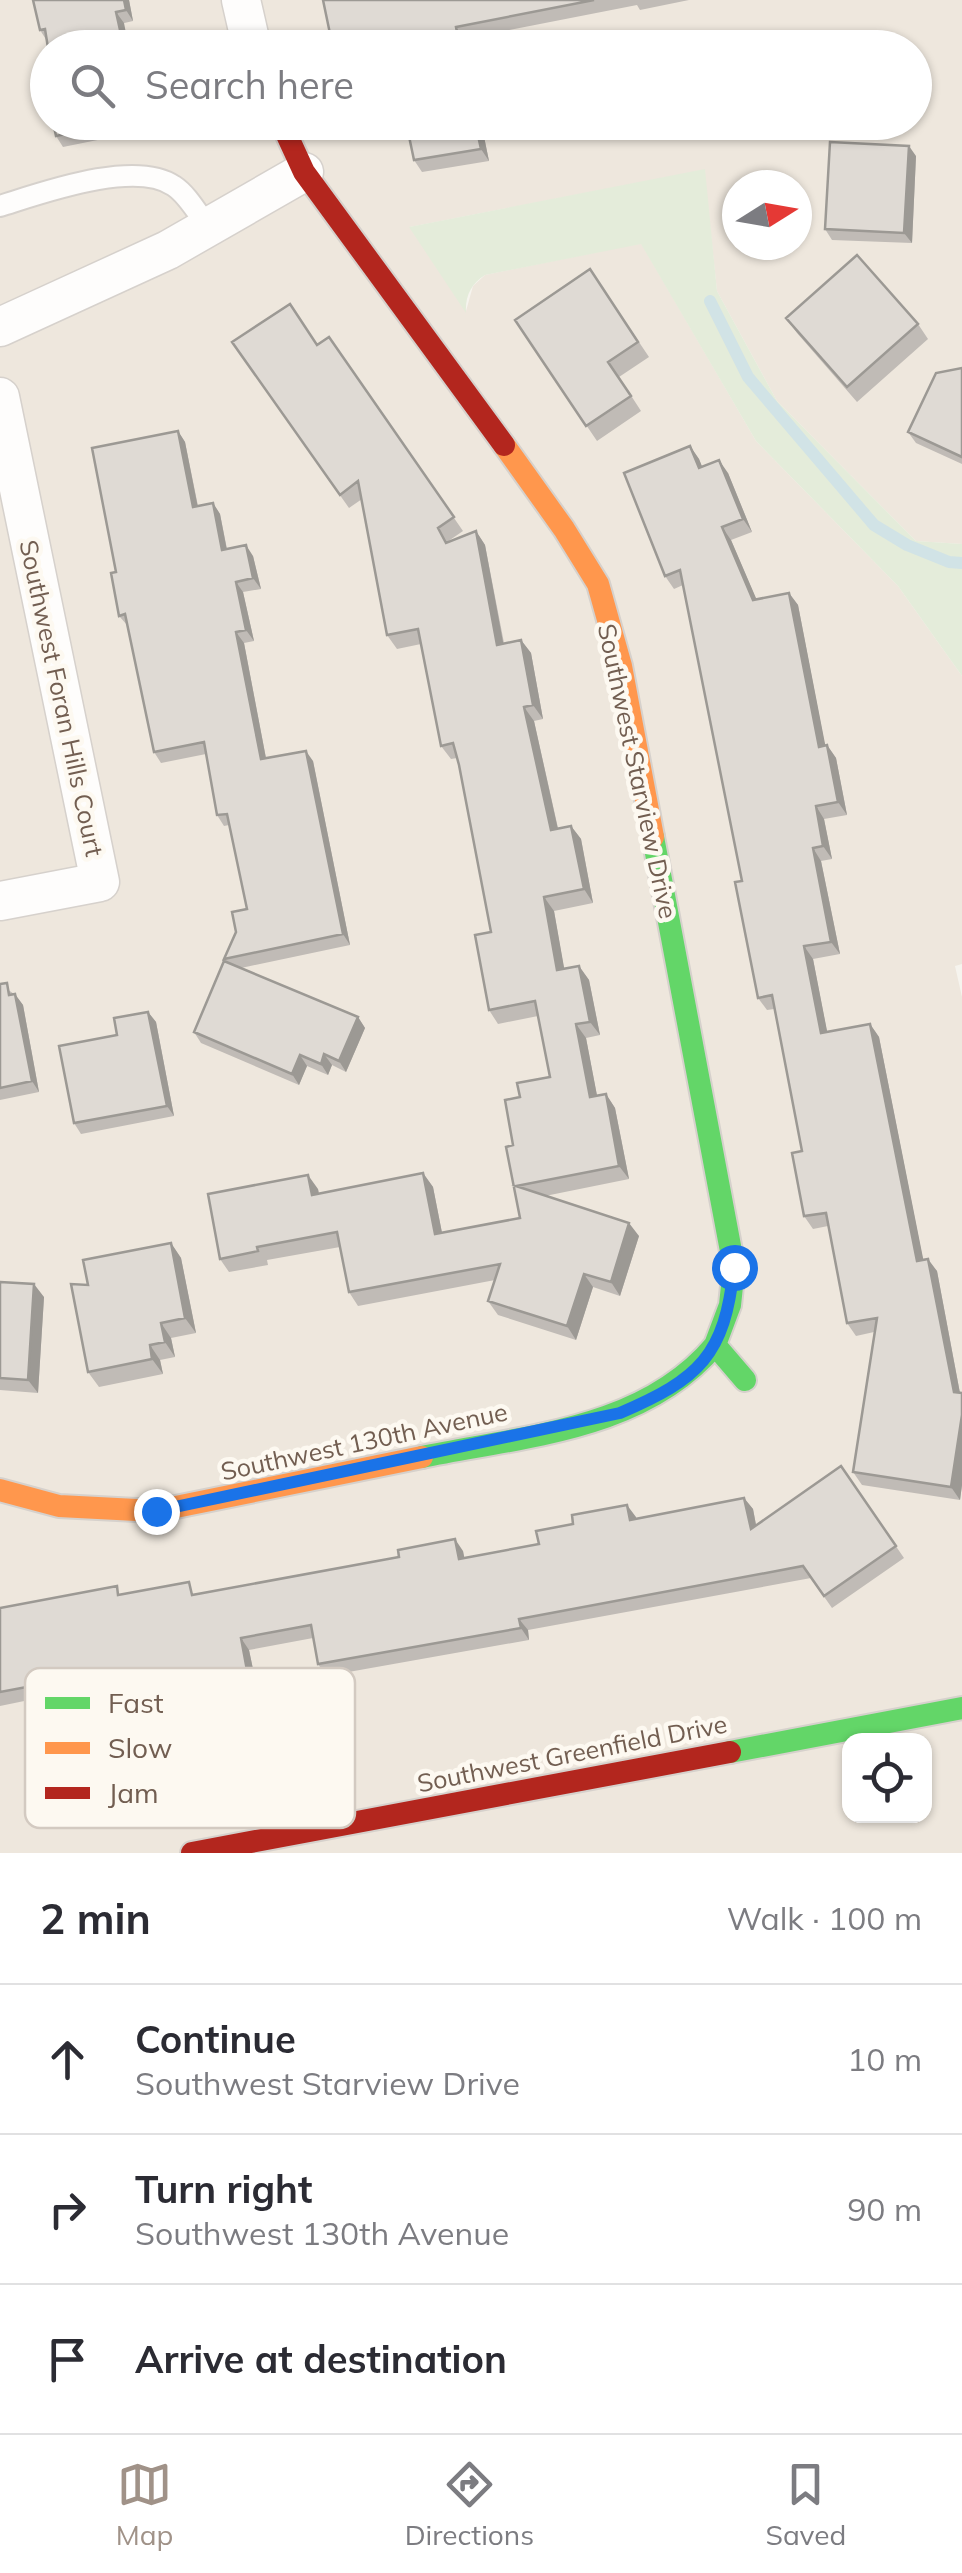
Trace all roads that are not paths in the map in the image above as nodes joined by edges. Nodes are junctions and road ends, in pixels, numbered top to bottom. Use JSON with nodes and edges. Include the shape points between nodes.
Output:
{"nodes":[{"id":1,"x":241,"y":0,"type":"edge"},
{"id":2,"x":248,"y":30,"type":"edge"},
{"id":3,"x":289,"y":140,"type":"edge"},
{"id":4,"x":304,"y":172,"type":"junction"},
{"id":5,"x":0,"y":206,"type":"edge"},
{"id":6,"x":209,"y":228,"type":"junction"},
{"id":7,"x":0,"y":327,"type":"edge"},
{"id":8,"x":0,"y":396,"type":"edge"},
{"id":9,"x":0,"y":902,"type":"edge"},
{"id":10,"x":715,"y":1345,"type":"junction"},
{"id":11,"x":746,"y":1380,"type":"dead end"},
{"id":12,"x":0,"y":1490,"type":"edge"},
{"id":13,"x":962,"y":1708,"type":"edge"},
{"id":14,"x":355,"y":1822,"type":"edge"},
{"id":15,"x":325,"y":1828,"type":"edge"},
{"id":16,"x":192,"y":1853,"type":"edge"}],
"edges":[{"from":1,"to":2,"type":"street"},
{"from":3,"to":4,"type":"street","name":"Southwest Starview Drive"},
{"from":4,"to":6,"type":"street"},
{"from":4,"to":10,"type":"street","name":"Southwest Starview Drive","via":[[598,584],[621,666],[734,1267],[730,1305]]},
{"from":5,"to":6,"type":"lane","via":[[87,183],[156,178],[176,187]]},
{"from":6,"to":7,"type":"street"},
{"from":8,"to":9,"type":"street","name":"Southwest Foran Hills Court","via":[[100,882]]},
{"from":10,"to":11,"type":"street"},
{"from":10,"to":12,"type":"street","name":"Southwest 130th Avenue","via":[[672,1390],[620,1413],[156,1511],[59,1506]]},
{"from":13,"to":14,"type":"street","name":"Southwest Greenfield Drive"},
{"from":15,"to":16,"type":"street","name":"Southwest Greenfield Drive"}]}
